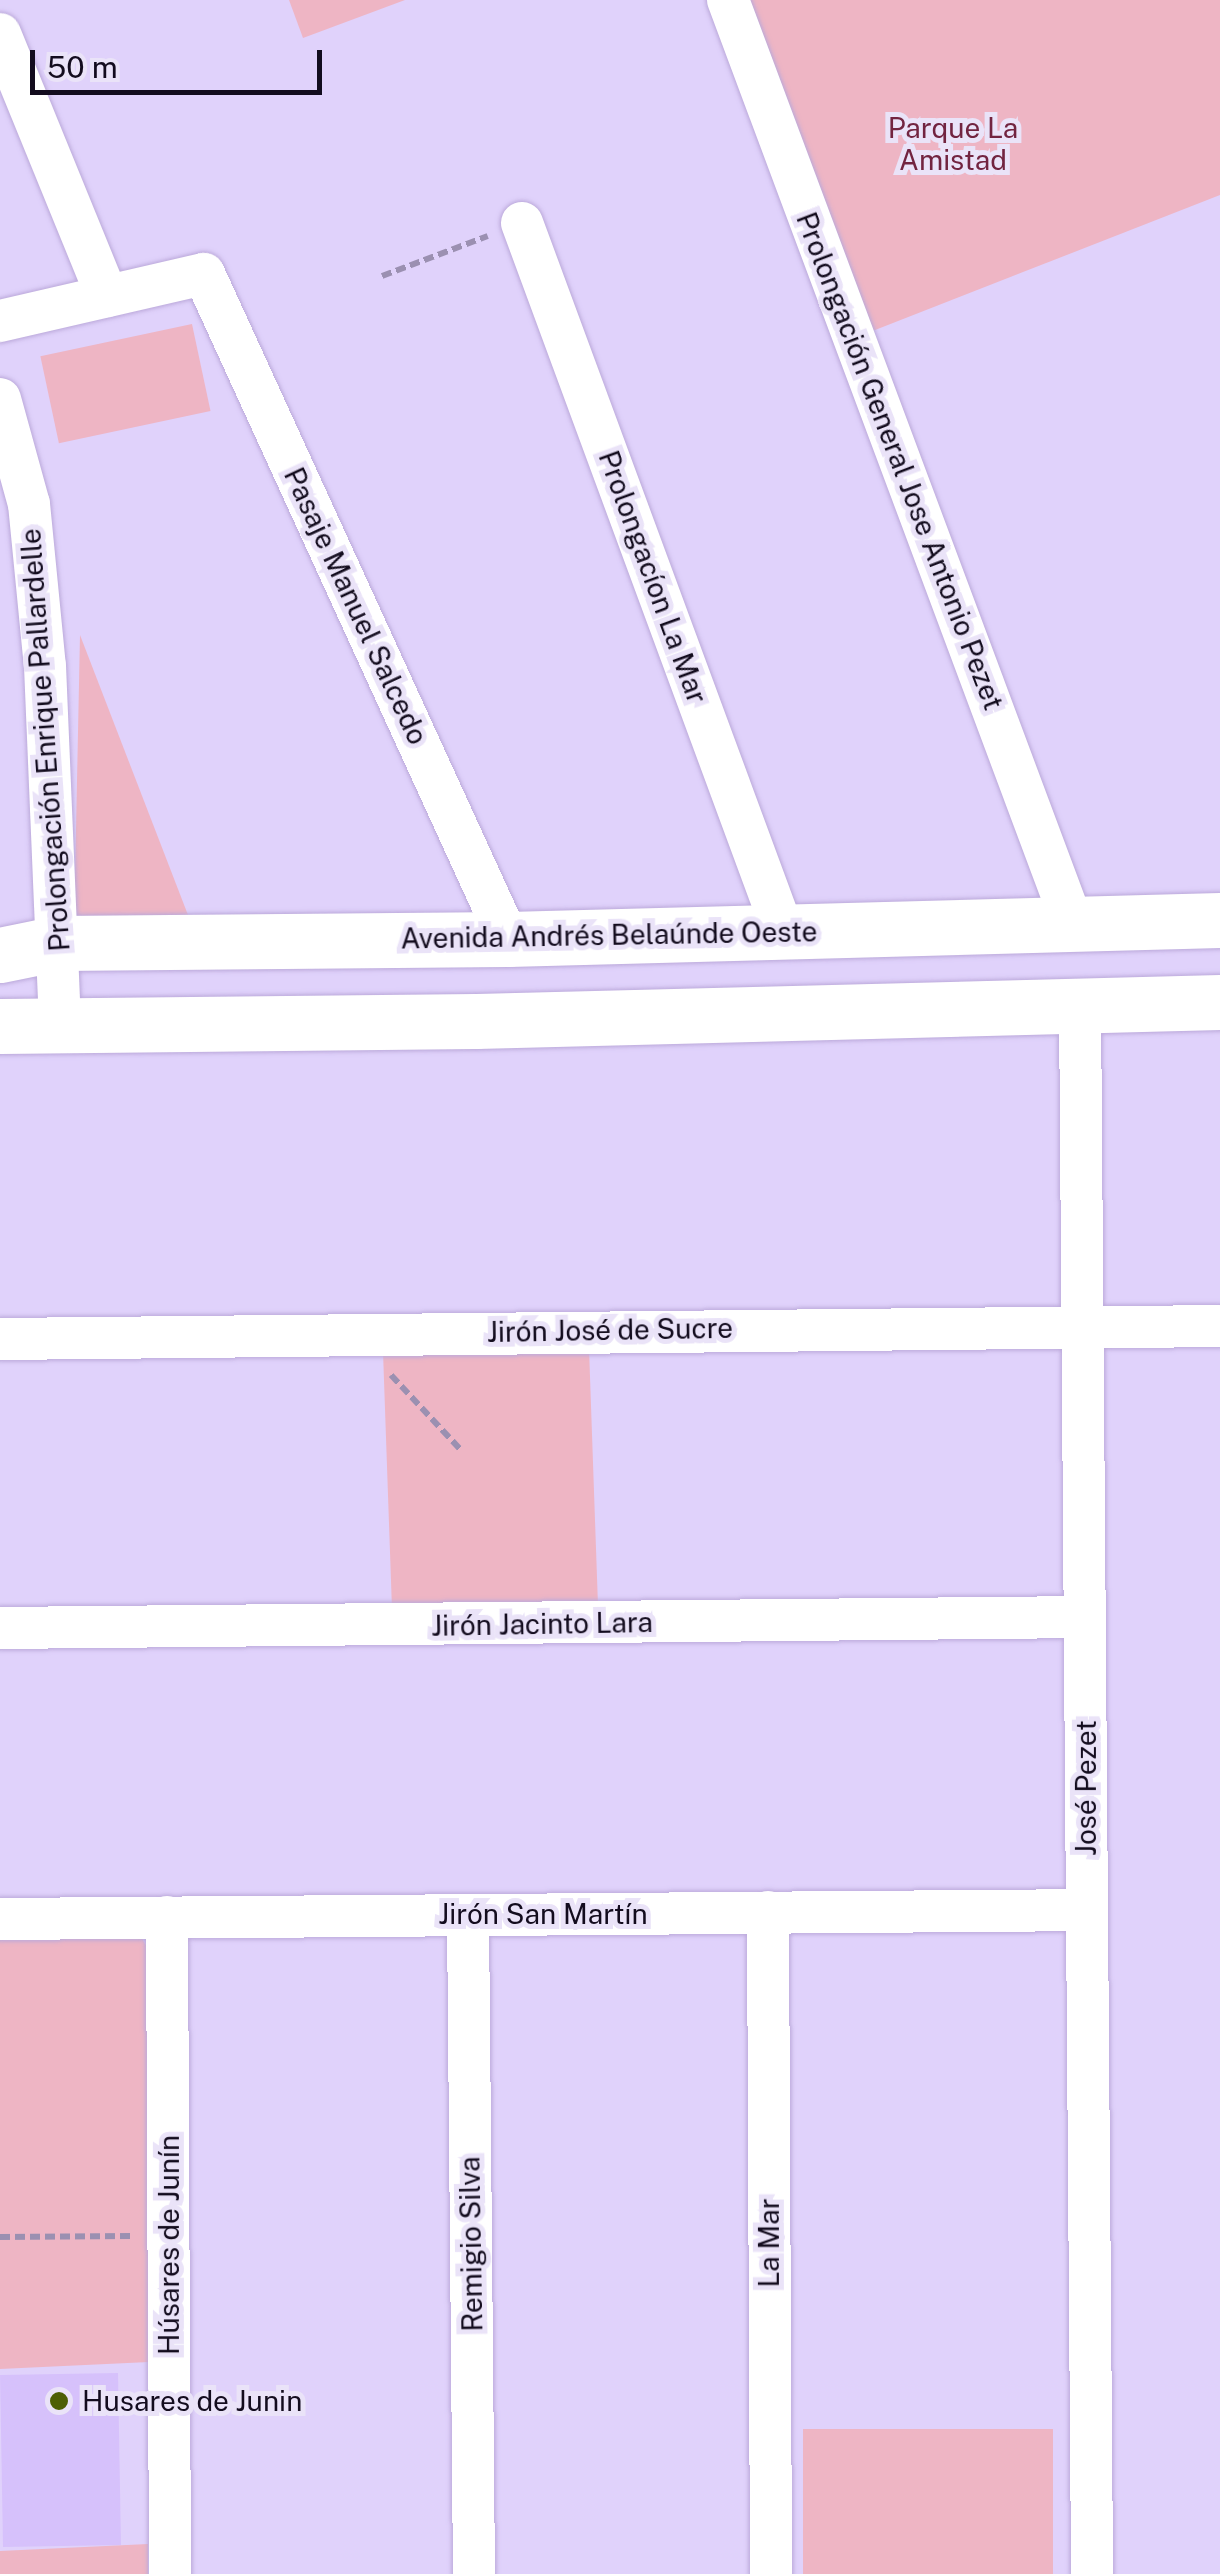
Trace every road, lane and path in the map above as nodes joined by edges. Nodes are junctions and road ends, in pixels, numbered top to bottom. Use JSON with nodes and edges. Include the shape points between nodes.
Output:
{"nodes":[{"id":1,"x":728,"y":0,"type":"edge"},
{"id":2,"x":0,"y":34,"type":"edge"},
{"id":3,"x":522,"y":223,"type":"joint"},
{"id":4,"x":382,"y":276,"type":"dead end"},
{"id":5,"x":106,"y":296,"type":"junction"},
{"id":6,"x":0,"y":321,"type":"edge"},
{"id":7,"x":0,"y":399,"type":"edge"},
{"id":8,"x":1220,"y":920,"type":"edge"},
{"id":9,"x":1072,"y":922,"type":"junction"},
{"id":10,"x":784,"y":931,"type":"junction"},
{"id":11,"x":508,"y":939,"type":"junction"},
{"id":12,"x":60,"y":942,"type":"junction"},
{"id":13,"x":0,"y":956,"type":"edge"},
{"id":14,"x":1080,"y":1002,"type":"junction"},
{"id":15,"x":1220,"y":1002,"type":"edge"},
{"id":16,"x":0,"y":1026,"type":"edge"},
{"id":17,"x":60,"y":1026,"type":"junction"},
{"id":18,"x":1220,"y":1326,"type":"edge"},
{"id":19,"x":1082,"y":1327,"type":"junction"},
{"id":20,"x":352,"y":1333,"type":"junction"},
{"id":21,"x":0,"y":1338,"type":"edge"},
{"id":22,"x":461,"y":1450,"type":"dead end"},
{"id":23,"x":1084,"y":1617,"type":"junction"},
{"id":24,"x":0,"y":1628,"type":"edge"},
{"id":25,"x":1087,"y":1910,"type":"junction"},
{"id":26,"x":768,"y":1912,"type":"junction"},
{"id":27,"x":468,"y":1915,"type":"junction"},
{"id":28,"x":168,"y":1916,"type":"junction"},
{"id":29,"x":0,"y":1918,"type":"edge"},
{"id":30,"x":137,"y":2236,"type":"dead end"},
{"id":31,"x":0,"y":2237,"type":"edge"},
{"id":32,"x":170,"y":2574,"type":"edge"},
{"id":33,"x":474,"y":2574,"type":"edge"},
{"id":34,"x":771,"y":2574,"type":"edge"},
{"id":35,"x":1092,"y":2574,"type":"edge"}],
"edges":[{"from":1,"to":9,"type":"street","name":"Prolongación General Jose Antonio Pezet"},
{"from":2,"to":5,"type":"street"},
{"from":3,"to":4,"type":"path"},
{"from":3,"to":10,"type":"street","name":"Prolongacíon La Mar"},
{"from":5,"to":6,"type":"street"},
{"from":5,"to":11,"type":"street","name":"Pasaje Manuel Salcedo","via":[[204,274]]},
{"from":7,"to":12,"type":"street","name":"Prolongación Enrique Pallardelle","via":[[29,504]]},
{"from":8,"to":9,"type":"street","name":"Avenida Andrés Belaúnde Oeste"},
{"from":9,"to":10,"type":"street","name":"Avenida Andrés Belaúnde Oeste"},
{"from":10,"to":11,"type":"street","name":"Avenida Andrés Belaúnde Oeste"},
{"from":11,"to":12,"type":"street","name":"Avenida Andrés Belaúnde Oeste"},
{"from":12,"to":13,"type":"street","name":"Avenida Andrés Belaúnde Oeste"},
{"from":12,"to":17,"type":"street","name":"Prolongación Enrique Pallardelle"},
{"from":14,"to":15,"type":"street"},
{"from":14,"to":17,"type":"street"},
{"from":14,"to":19,"type":"street","name":"José Pezet"},
{"from":16,"to":17,"type":"street"},
{"from":18,"to":19,"type":"street","name":"Jirón José de Sucre"},
{"from":19,"to":20,"type":"street","name":"Jirón José de Sucre"},
{"from":19,"to":23,"type":"street","name":"José Pezet"},
{"from":20,"to":21,"type":"street","name":"Jirón José de Sucre"},
{"from":20,"to":22,"type":"path"},
{"from":23,"to":24,"type":"street","name":"Jirón Jacinto Lara"},
{"from":23,"to":25,"type":"street","name":"José Pezet"},
{"from":25,"to":26,"type":"street","name":"Jirón San Martín"},
{"from":25,"to":35,"type":"street","name":"José Pezet"},
{"from":26,"to":27,"type":"street","name":"Jirón San Martín"},
{"from":26,"to":34,"type":"street","name":"La Mar"},
{"from":27,"to":28,"type":"street","name":"Jirón San Martín"},
{"from":27,"to":33,"type":"street","name":"Remigio Silva"},
{"from":28,"to":29,"type":"street","name":"Jirón San Martín"},
{"from":28,"to":32,"type":"street","name":"Húsares de Junín"},
{"from":30,"to":31,"type":"path"}]}
